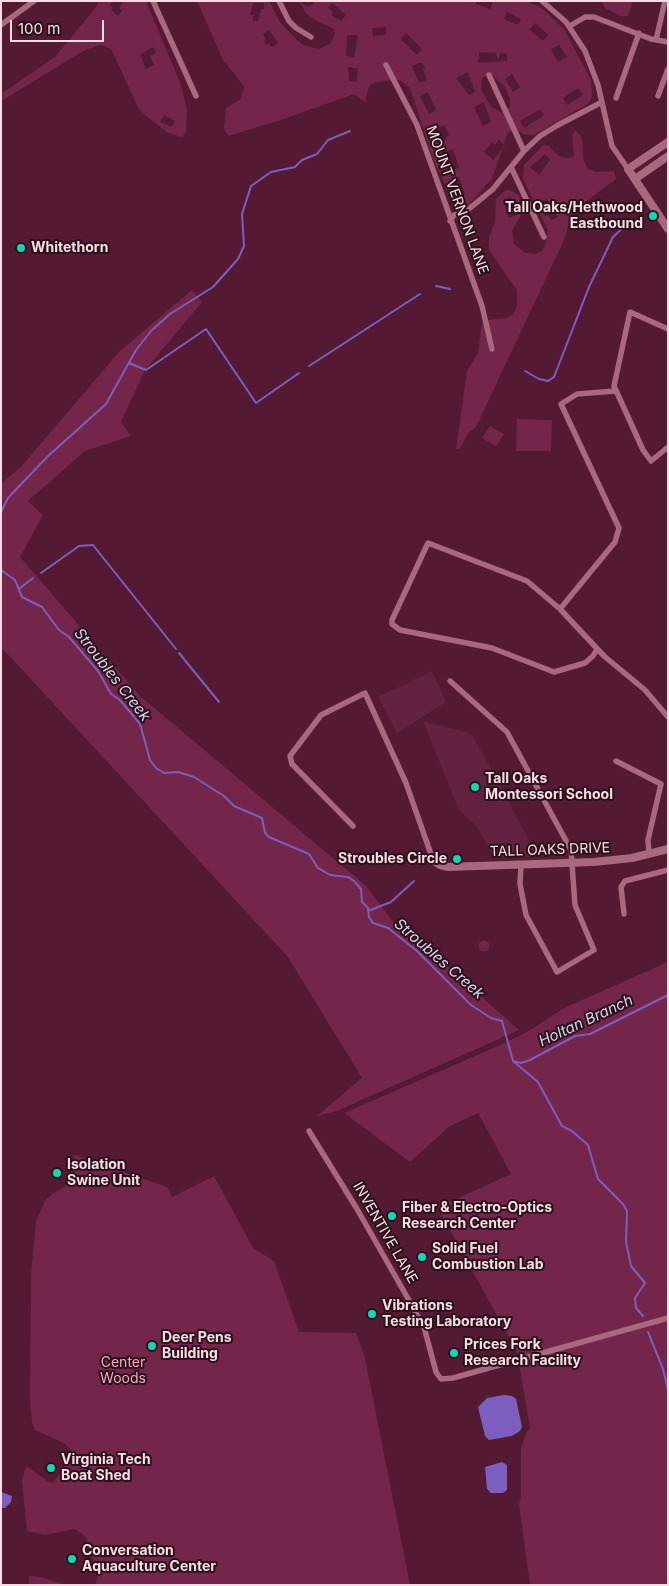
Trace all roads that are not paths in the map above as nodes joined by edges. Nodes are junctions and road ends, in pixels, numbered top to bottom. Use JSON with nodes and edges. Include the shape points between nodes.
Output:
{"nodes":[{"id":1,"x":34,"y":1,"type":"edge"},
{"id":2,"x":154,"y":1,"type":"edge"},
{"id":3,"x":279,"y":1,"type":"edge"},
{"id":4,"x":542,"y":1,"type":"edge"},
{"id":5,"x":665,"y":1,"type":"edge"},
{"id":6,"x":1,"y":25,"type":"edge"},
{"id":7,"x":570,"y":26,"type":"junction"},
{"id":8,"x":638,"y":34,"type":"junction"},
{"id":9,"x":311,"y":36,"type":"dead end"},
{"id":10,"x":656,"y":40,"type":"junction"},
{"id":11,"x":668,"y":42,"type":"edge"},
{"id":12,"x":386,"y":64,"type":"dead end"},
{"id":13,"x":668,"y":69,"type":"edge"},
{"id":14,"x":489,"y":74,"type":"dead end"},
{"id":15,"x":196,"y":96,"type":"dead end"},
{"id":16,"x":658,"y":96,"type":"dead end"},
{"id":17,"x":616,"y":98,"type":"dead end"},
{"id":18,"x":602,"y":102,"type":"junction"},
{"id":19,"x":668,"y":142,"type":"edge"},
{"id":20,"x":524,"y":151,"type":"junction"},
{"id":21,"x":668,"y":156,"type":"edge"},
{"id":22,"x":511,"y":167,"type":"junction"},
{"id":23,"x":628,"y":170,"type":"junction"},
{"id":24,"x":635,"y":179,"type":"junction"},
{"id":25,"x":450,"y":221,"type":"junction"},
{"id":26,"x":668,"y":229,"type":"edge"},
{"id":27,"x":544,"y":237,"type":"dead end"},
{"id":28,"x":668,"y":328,"type":"edge"},
{"id":29,"x":492,"y":349,"type":"dead end"},
{"id":30,"x":615,"y":391,"type":"junction"},
{"id":31,"x":668,"y":447,"type":"edge"},
{"id":32,"x":560,"y":609,"type":"junction"},
{"id":33,"x":597,"y":649,"type":"junction"},
{"id":34,"x":450,"y":681,"type":"dead end"},
{"id":35,"x":668,"y":717,"type":"edge"},
{"id":36,"x":616,"y":761,"type":"dead end"},
{"id":37,"x":353,"y":826,"type":"dead end"},
{"id":38,"x":668,"y":849,"type":"edge"},
{"id":39,"x":649,"y":854,"type":"junction"},
{"id":40,"x":433,"y":860,"type":"joint"},
{"id":41,"x":573,"y":863,"type":"junction"},
{"id":42,"x":521,"y":864,"type":"junction"},
{"id":43,"x":668,"y":870,"type":"edge"},
{"id":44,"x":624,"y":914,"type":"dead end"},
{"id":45,"x":309,"y":1131,"type":"dead end"},
{"id":46,"x":668,"y":1318,"type":"edge"}],
"edges":[{"from":1,"to":6,"type":"street"},
{"from":2,"to":15,"type":"street"},
{"from":3,"to":9,"type":"street","via":[[289,21]]},
{"from":4,"to":7,"type":"street"},
{"from":5,"to":10,"type":"street"},
{"from":7,"to":8,"type":"street","via":[[585,17],[594,17]]},
{"from":7,"to":18,"type":"street","via":[[591,64]]},
{"from":8,"to":10,"type":"street"},
{"from":8,"to":17,"type":"street"},
{"from":10,"to":11,"type":"street"},
{"from":12,"to":25,"type":"street","name":"MOUNT VERNON LANE","via":[[417,125]]},
{"from":13,"to":16,"type":"street"},
{"from":14,"to":20,"type":"street"},
{"from":18,"to":20,"type":"street","via":[[550,129]]},
{"from":18,"to":23,"type":"street","via":[[612,146]]},
{"from":19,"to":23,"type":"street"},
{"from":20,"to":22,"type":"street"},
{"from":21,"to":24,"type":"street"},
{"from":22,"to":25,"type":"street","via":[[493,189]]},
{"from":22,"to":27,"type":"street"},
{"from":23,"to":24,"type":"street"},
{"from":24,"to":26,"type":"street"},
{"from":25,"to":29,"type":"street","name":"MOUNT VERNON LANE","via":[[482,306]]},
{"from":28,"to":30,"type":"street","via":[[630,312]]},
{"from":30,"to":31,"type":"street","via":[[651,461]]},
{"from":30,"to":32,"type":"street","via":[[577,394],[561,404],[619,528],[615,542]]},
{"from":32,"to":33,"type":"street"},
{"from":32,"to":33,"type":"street","via":[[523,579],[428,543],[392,624],[400,630],[492,648],[554,672],[585,663]]},
{"from":33,"to":35,"type":"street","via":[[644,690]]},
{"from":34,"to":41,"type":"street","via":[[508,735],[571,850]]},
{"from":36,"to":39,"type":"street","via":[[661,784],[648,840]]},
{"from":37,"to":40,"type":"street","via":[[292,764],[290,756],[321,715],[365,693],[406,783]]},
{"from":38,"to":39,"type":"street","name":"TALL OAKS DRIVE"},
{"from":39,"to":41,"type":"street","name":"TALL OAKS DRIVE","via":[[620,860]]},
{"from":40,"to":42,"type":"street","name":"TALL OAKS DRIVE","via":[[448,867]]},
{"from":41,"to":42,"type":"street","name":"TALL OAKS DRIVE"},
{"from":41,"to":42,"type":"street","via":[[576,906],[594,950],[557,972],[526,915],[520,884]]},
{"from":43,"to":44,"type":"street","via":[[625,881],[621,887]]},
{"from":45,"to":46,"type":"street","name":"INVENTIVE LANE","via":[[424,1327],[436,1372],[441,1379]]}]}
